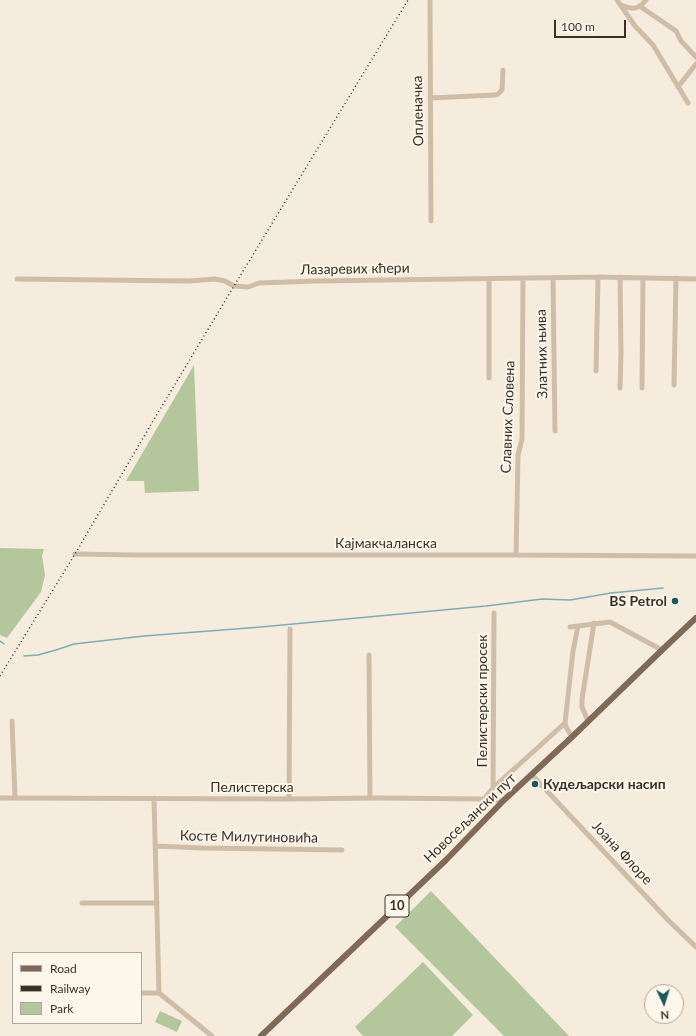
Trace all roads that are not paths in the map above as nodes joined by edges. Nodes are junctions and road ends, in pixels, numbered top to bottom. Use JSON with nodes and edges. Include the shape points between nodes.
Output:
{"nodes":[{"id":1,"x":430,"y":0,"type":"edge"},
{"id":2,"x":617,"y":0,"type":"edge"},
{"id":3,"x":646,"y":0,"type":"edge"},
{"id":4,"x":621,"y":5,"type":"junction"},
{"id":5,"x":641,"y":7,"type":"junction"},
{"id":6,"x":696,"y":57,"type":"edge"},
{"id":7,"x":696,"y":64,"type":"edge"},
{"id":8,"x":503,"y":70,"type":"dead end"},
{"id":9,"x":678,"y":87,"type":"junction"},
{"id":10,"x":430,"y":98,"type":"junction"},
{"id":11,"x":688,"y":103,"type":"dead end"},
{"id":12,"x":431,"y":221,"type":"dead end"},
{"id":13,"x":598,"y":277,"type":"junction"},
{"id":14,"x":553,"y":278,"type":"junction"},
{"id":15,"x":620,"y":278,"type":"junction"},
{"id":16,"x":643,"y":278,"type":"junction"},
{"id":17,"x":676,"y":278,"type":"junction"},
{"id":18,"x":17,"y":279,"type":"dead end"},
{"id":19,"x":489,"y":279,"type":"junction"},
{"id":20,"x":523,"y":279,"type":"junction"},
{"id":21,"x":696,"y":279,"type":"edge"},
{"id":22,"x":596,"y":371,"type":"dead end"},
{"id":23,"x":489,"y":378,"type":"dead end"},
{"id":24,"x":674,"y":385,"type":"dead end"},
{"id":25,"x":620,"y":388,"type":"dead end"},
{"id":26,"x":642,"y":388,"type":"dead end"},
{"id":27,"x":555,"y":431,"type":"dead end"},
{"id":28,"x":75,"y":554,"type":"dead end"},
{"id":29,"x":516,"y":555,"type":"junction"},
{"id":30,"x":696,"y":556,"type":"edge"},
{"id":31,"x":494,"y":613,"type":"dead end"},
{"id":32,"x":696,"y":618,"type":"edge"},
{"id":33,"x":594,"y":623,"type":"junction"},
{"id":34,"x":570,"y":626,"type":"dead end"},
{"id":35,"x":578,"y":626,"type":"junction"},
{"id":36,"x":290,"y":629,"type":"dead end"},
{"id":37,"x":662,"y":650,"type":"junction"},
{"id":38,"x":369,"y":655,"type":"dead end"},
{"id":39,"x":12,"y":721,"type":"dead end"},
{"id":40,"x":588,"y":721,"type":"junction"},
{"id":41,"x":565,"y":723,"type":"junction"},
{"id":42,"x":572,"y":737,"type":"junction"},
{"id":43,"x":532,"y":775,"type":"junction"},
{"id":44,"x":493,"y":788,"type":"junction"},
{"id":45,"x":0,"y":798,"type":"edge"},
{"id":46,"x":15,"y":798,"type":"junction"},
{"id":47,"x":154,"y":798,"type":"junction"},
{"id":48,"x":370,"y":798,"type":"junction"},
{"id":49,"x":289,"y":799,"type":"junction"},
{"id":50,"x":484,"y":799,"type":"junction"},
{"id":51,"x":503,"y":801,"type":"junction"},
{"id":52,"x":156,"y":846,"type":"junction"},
{"id":53,"x":342,"y":850,"type":"dead end"},
{"id":54,"x":82,"y":903,"type":"dead end"},
{"id":55,"x":157,"y":903,"type":"junction"},
{"id":56,"x":696,"y":947,"type":"edge"},
{"id":57,"x":142,"y":993,"type":"edge"},
{"id":58,"x":159,"y":993,"type":"junction"},
{"id":59,"x":212,"y":1036,"type":"edge"},
{"id":60,"x":261,"y":1036,"type":"edge"}],
"edges":[{"from":1,"to":10,"type":"street","name":"Опленачка"},
{"from":2,"to":4,"type":"street"},
{"from":3,"to":5,"type":"street"},
{"from":4,"to":5,"type":"street"},
{"from":4,"to":9,"type":"street","via":[[635,26],[653,45]]},
{"from":5,"to":6,"type":"street","via":[[676,31],[681,41]]},
{"from":7,"to":9,"type":"street"},
{"from":8,"to":10,"type":"street","via":[[502,90],[498,94]]},
{"from":9,"to":11,"type":"street"},
{"from":10,"to":12,"type":"street","name":"Опленачка"},
{"from":13,"to":14,"type":"street","name":"Лазаревих кћери"},
{"from":13,"to":15,"type":"street","name":"Лазаревих кћери"},
{"from":13,"to":22,"type":"street"},
{"from":14,"to":20,"type":"street","name":"Лазаревих кћери"},
{"from":14,"to":27,"type":"street","name":"Златних њива"},
{"from":15,"to":16,"type":"street","name":"Лазаревих кћери"},
{"from":15,"to":25,"type":"street"},
{"from":16,"to":17,"type":"street","name":"Лазаревих кћери"},
{"from":16,"to":26,"type":"street"},
{"from":17,"to":21,"type":"street","name":"Лазаревих кћери"},
{"from":17,"to":24,"type":"street"},
{"from":18,"to":19,"type":"street","name":"Лазаревих кћери","via":[[215,279],[234,286],[248,287],[269,282]]},
{"from":19,"to":20,"type":"street","name":"Лазаревих кћери"},
{"from":19,"to":23,"type":"street"},
{"from":20,"to":29,"type":"street","name":"Славних Словена","via":[[522,439],[518,455]]},
{"from":28,"to":29,"type":"street","name":"Кајмакчаланска"},
{"from":29,"to":30,"type":"street","name":"Кајмакчаланска"},
{"from":31,"to":44,"type":"street","name":"Пелистерски просек"},
{"from":32,"to":37,"type":"main road","name":"Новосељански пут","number":"10"},
{"from":33,"to":35,"type":"street"},
{"from":33,"to":37,"type":"street","via":[[612,623]]},
{"from":33,"to":40,"type":"street","via":[[582,699],[582,707]]},
{"from":34,"to":35,"type":"street"},
{"from":35,"to":41,"type":"street"},
{"from":36,"to":49,"type":"street"},
{"from":37,"to":40,"type":"main road","name":"Новосељански пут","number":"10"},
{"from":38,"to":48,"type":"street"},
{"from":39,"to":46,"type":"street"},
{"from":40,"to":42,"type":"main road","name":"Новосељански пут","number":"10"},
{"from":41,"to":42,"type":"street"},
{"from":41,"to":44,"type":"street"},
{"from":42,"to":43,"type":"main road","name":"Новосељански пут","number":"10"},
{"from":43,"to":51,"type":"main road","name":"Новосељански пут","number":"10"},
{"from":43,"to":56,"type":"street","name":"Јоана Флоре"},
{"from":44,"to":50,"type":"street"},
{"from":45,"to":46,"type":"street","name":"Пелистерска"},
{"from":46,"to":47,"type":"street","name":"Пелистерска"},
{"from":47,"to":49,"type":"street","name":"Пелистерска"},
{"from":47,"to":52,"type":"street"},
{"from":48,"to":49,"type":"street","name":"Пелистерска"},
{"from":48,"to":50,"type":"street","name":"Пелистерска"},
{"from":50,"to":51,"type":"street","name":"Пелистерска"},
{"from":51,"to":60,"type":"main road","name":"Новосељански пут","number":"10","via":[[446,860]]},
{"from":52,"to":53,"type":"street","name":"Косте Милутиновића"},
{"from":52,"to":55,"type":"street"},
{"from":54,"to":55,"type":"street"},
{"from":55,"to":58,"type":"street"},
{"from":57,"to":58,"type":"street"},
{"from":58,"to":59,"type":"street"}]}
